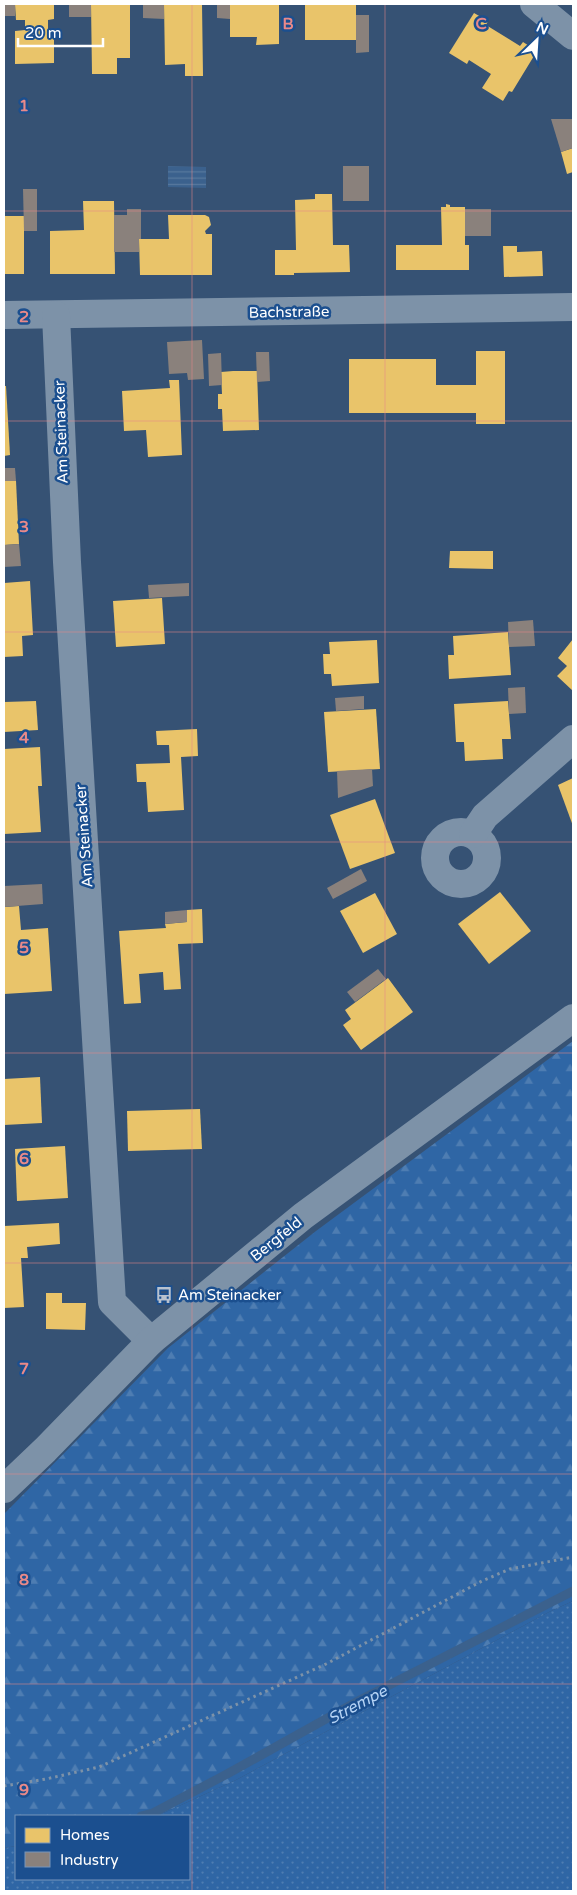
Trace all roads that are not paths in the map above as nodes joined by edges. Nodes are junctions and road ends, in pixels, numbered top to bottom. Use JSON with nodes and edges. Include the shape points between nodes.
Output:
{"nodes":[{"id":1,"x":534,"y":4,"type":"edge"},
{"id":2,"x":573,"y":36,"type":"edge"},
{"id":3,"x":573,"y":307,"type":"edge"},
{"id":4,"x":4,"y":315,"type":"edge"},
{"id":5,"x":56,"y":315,"type":"junction"},
{"id":6,"x":573,"y":740,"type":"edge"},
{"id":7,"x":473,"y":834,"type":"dead end"},
{"id":8,"x":573,"y":1018,"type":"edge"},
{"id":9,"x":151,"y":1341,"type":"junction"},
{"id":10,"x":4,"y":1489,"type":"edge"}],
"edges":[{"from":1,"to":2,"type":"street"},
{"from":3,"to":5,"type":"street","name":"Bachstraße"},
{"from":4,"to":5,"type":"street","name":"Bachstraße"},
{"from":5,"to":9,"type":"street","name":"Am Steinacker","via":[[66,562],[112,1302]]},
{"from":6,"to":7,"type":"street","via":[[485,816]]},
{"from":8,"to":9,"type":"street","name":"Bergfeld","via":[[303,1216]]},
{"from":9,"to":10,"type":"street","name":"Bergfeld"}]}
